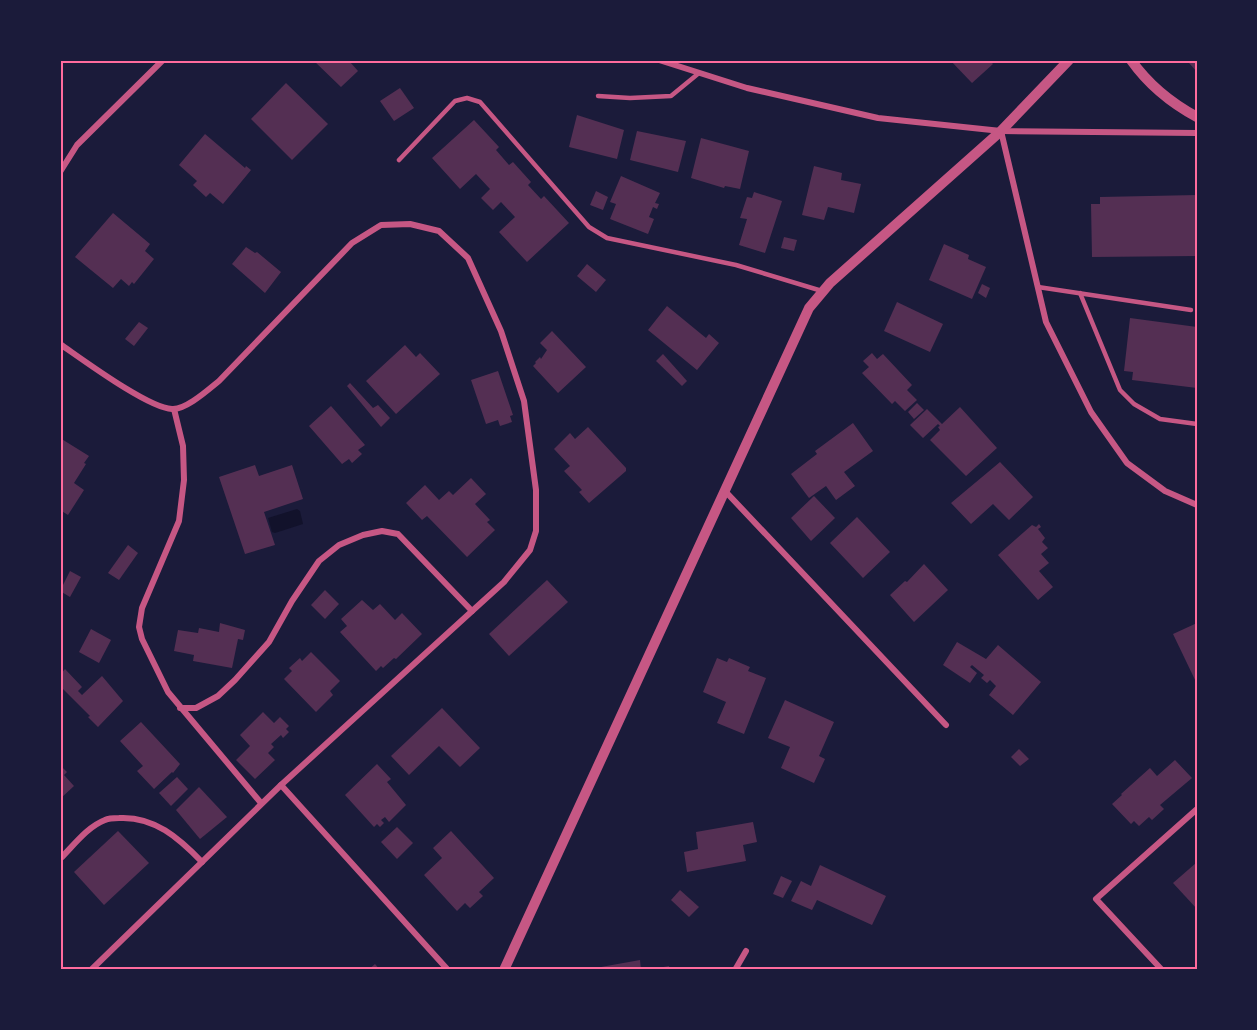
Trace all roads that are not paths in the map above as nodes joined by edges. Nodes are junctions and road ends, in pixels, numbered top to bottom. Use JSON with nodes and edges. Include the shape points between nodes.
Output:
{"nodes":[{"id":1,"x":163,"y":60,"type":"edge"},
{"id":2,"x":659,"y":60,"type":"edge"},
{"id":3,"x":1070,"y":60,"type":"edge"},
{"id":4,"x":1131,"y":60,"type":"edge"},
{"id":5,"x":699,"y":73,"type":"junction"},
{"id":6,"x":598,"y":96,"type":"dead end"},
{"id":7,"x":1197,"y":117,"type":"edge"},
{"id":8,"x":1001,"y":131,"type":"junction"},
{"id":9,"x":1197,"y":133,"type":"edge"},
{"id":10,"x":399,"y":160,"type":"dead end"},
{"id":11,"x":60,"y":171,"type":"edge"},
{"id":12,"x":1038,"y":286,"type":"junction"},
{"id":13,"x":823,"y":291,"type":"junction"},
{"id":14,"x":1080,"y":293,"type":"junction"},
{"id":15,"x":1191,"y":310,"type":"dead end"},
{"id":16,"x":60,"y":344,"type":"edge"},
{"id":17,"x":174,"y":409,"type":"junction"},
{"id":18,"x":1197,"y":424,"type":"edge"},
{"id":19,"x":724,"y":490,"type":"junction"},
{"id":20,"x":1197,"y":505,"type":"edge"},
{"id":21,"x":472,"y":611,"type":"junction"},
{"id":22,"x":180,"y":708,"type":"junction"},
{"id":23,"x":946,"y":725,"type":"dead end"},
{"id":24,"x":280,"y":785,"type":"junction"},
{"id":25,"x":261,"y":804,"type":"junction"},
{"id":26,"x":1197,"y":809,"type":"edge"},
{"id":27,"x":60,"y":859,"type":"edge"},
{"id":28,"x":202,"y":862,"type":"junction"},
{"id":29,"x":746,"y":951,"type":"dead end"},
{"id":30,"x":91,"y":970,"type":"edge"},
{"id":31,"x":448,"y":970,"type":"edge"},
{"id":32,"x":504,"y":970,"type":"edge"},
{"id":33,"x":735,"y":970,"type":"edge"},
{"id":34,"x":1162,"y":970,"type":"edge"}],
"edges":[{"from":1,"to":11,"type":"street","via":[[77,145]]},
{"from":2,"to":5,"type":"street"},
{"from":3,"to":8,"type":"street"},
{"from":4,"to":7,"type":"street","via":[[1141,75]]},
{"from":5,"to":6,"type":"lane","via":[[671,96]]},
{"from":5,"to":8,"type":"street","via":[[747,88],[878,117]]},
{"from":8,"to":9,"type":"street"},
{"from":8,"to":12,"type":"street"},
{"from":8,"to":13,"type":"street"},
{"from":10,"to":13,"type":"lane","via":[[455,101],[467,98],[480,102],[589,227],[607,238],[736,265]]},
{"from":12,"to":14,"type":"lane"},
{"from":12,"to":20,"type":"street","via":[[1046,322],[1091,412],[1127,463],[1165,491]]},
{"from":13,"to":19,"type":"street","via":[[809,308]]},
{"from":14,"to":15,"type":"lane"},
{"from":14,"to":18,"type":"lane","via":[[1120,390],[1134,404],[1160,419]]},
{"from":16,"to":17,"type":"street","via":[[129,389],[159,406]]},
{"from":17,"to":21,"type":"street","via":[[198,398],[219,381],[352,243],[381,225],[410,224],[439,231],[468,258],[501,331],[524,401],[536,490],[536,531],[530,550],[504,582]]},
{"from":17,"to":22,"type":"street","via":[[183,446],[179,521],[142,608],[139,627],[157,673]]},
{"from":19,"to":23,"type":"street"},
{"from":19,"to":32,"type":"street"},
{"from":21,"to":22,"type":"street","via":[[398,534],[382,531],[363,535],[339,544],[319,561],[269,642],[218,696],[196,708]]},
{"from":21,"to":24,"type":"street"},
{"from":22,"to":25,"type":"street"},
{"from":24,"to":25,"type":"street"},
{"from":24,"to":31,"type":"street"},
{"from":25,"to":28,"type":"street"},
{"from":26,"to":34,"type":"street","via":[[1096,899]]},
{"from":27,"to":28,"type":"street","via":[[84,834],[106,819],[133,817],[159,826],[179,839]]},
{"from":28,"to":30,"type":"street"},
{"from":29,"to":33,"type":"street"}]}
